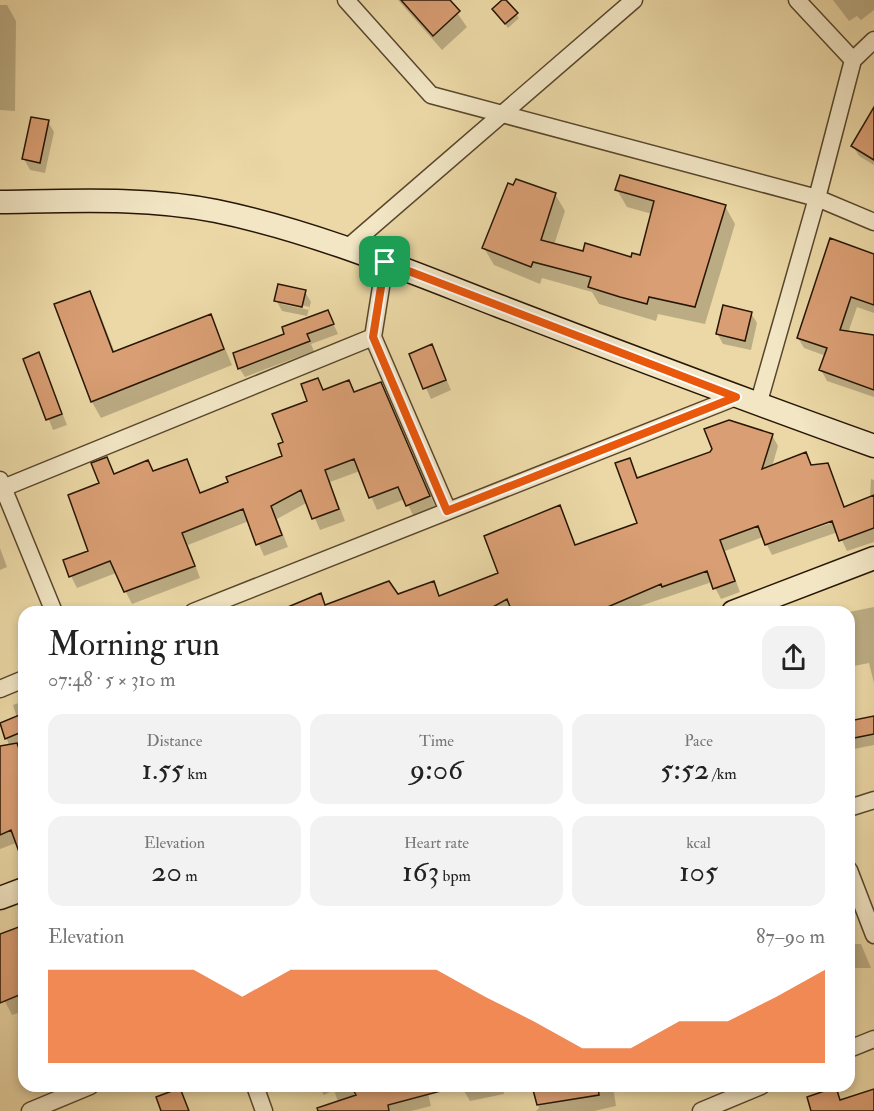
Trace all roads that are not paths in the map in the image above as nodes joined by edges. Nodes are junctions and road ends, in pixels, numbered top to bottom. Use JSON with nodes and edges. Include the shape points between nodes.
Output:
{"nodes":[{"id":1,"x":346,"y":0,"type":"edge"},
{"id":2,"x":634,"y":0,"type":"edge"},
{"id":3,"x":797,"y":0,"type":"edge"},
{"id":4,"x":874,"y":40,"type":"edge"},
{"id":5,"x":853,"y":60,"type":"junction"},
{"id":6,"x":501,"y":116,"type":"junction"},
{"id":7,"x":817,"y":198,"type":"junction"},
{"id":8,"x":0,"y":202,"type":"edge"},
{"id":9,"x":874,"y":222,"type":"edge"},
{"id":10,"x":346,"y":249,"type":"junction"},
{"id":11,"x":385,"y":262,"type":"junction"},
{"id":12,"x":373,"y":337,"type":"junction"},
{"id":13,"x":736,"y":397,"type":"junction"},
{"id":14,"x":758,"y":405,"type":"junction"},
{"id":15,"x":874,"y":446,"type":"edge"},
{"id":16,"x":2,"y":484,"type":"edge"},
{"id":17,"x":447,"y":511,"type":"junction"},
{"id":18,"x":874,"y":558,"type":"edge"},
{"id":19,"x":52,"y":606,"type":"edge"},
{"id":20,"x":208,"y":606,"type":"edge"},
{"id":21,"x":753,"y":606,"type":"edge"},
{"id":22,"x":18,"y":682,"type":"edge"},
{"id":23,"x":0,"y":689,"type":"edge"},
{"id":24,"x":874,"y":800,"type":"edge"},
{"id":25,"x":855,"y":806,"type":"edge"},
{"id":26,"x":855,"y":886,"type":"edge"},
{"id":27,"x":18,"y":891,"type":"edge"},
{"id":28,"x":0,"y":898,"type":"edge"},
{"id":29,"x":874,"y":935,"type":"edge"},
{"id":30,"x":874,"y":1039,"type":"edge"},
{"id":31,"x":855,"y":1047,"type":"edge"},
{"id":32,"x":76,"y":1092,"type":"edge"},
{"id":33,"x":257,"y":1092,"type":"edge"},
{"id":34,"x":747,"y":1092,"type":"edge"},
{"id":35,"x":30,"y":1111,"type":"edge"},
{"id":36,"x":264,"y":1111,"type":"edge"},
{"id":37,"x":701,"y":1111,"type":"edge"}],
"edges":[{"from":1,"to":6,"type":"street","via":[[431,95]]},
{"from":2,"to":6,"type":"street"},
{"from":3,"to":5,"type":"street"},
{"from":4,"to":5,"type":"street"},
{"from":5,"to":7,"type":"street"},
{"from":6,"to":7,"type":"street"},
{"from":6,"to":10,"type":"street"},
{"from":7,"to":9,"type":"street"},
{"from":7,"to":14,"type":"street"},
{"from":8,"to":10,"type":"street","via":[[157,203],[279,226]]},
{"from":10,"to":11,"type":"street"},
{"from":11,"to":12,"type":"street"},
{"from":11,"to":13,"type":"street"},
{"from":12,"to":16,"type":"street"},
{"from":12,"to":17,"type":"street"},
{"from":13,"to":14,"type":"street"},
{"from":13,"to":17,"type":"street"},
{"from":14,"to":15,"type":"street"},
{"from":16,"to":19,"type":"street"},
{"from":17,"to":20,"type":"street"},
{"from":18,"to":21,"type":"street"},
{"from":22,"to":23,"type":"street"},
{"from":24,"to":25,"type":"street"},
{"from":26,"to":29,"type":"street"},
{"from":27,"to":28,"type":"street"},
{"from":30,"to":31,"type":"street"},
{"from":32,"to":35,"type":"street"},
{"from":33,"to":36,"type":"street"},
{"from":34,"to":37,"type":"street"}]}
